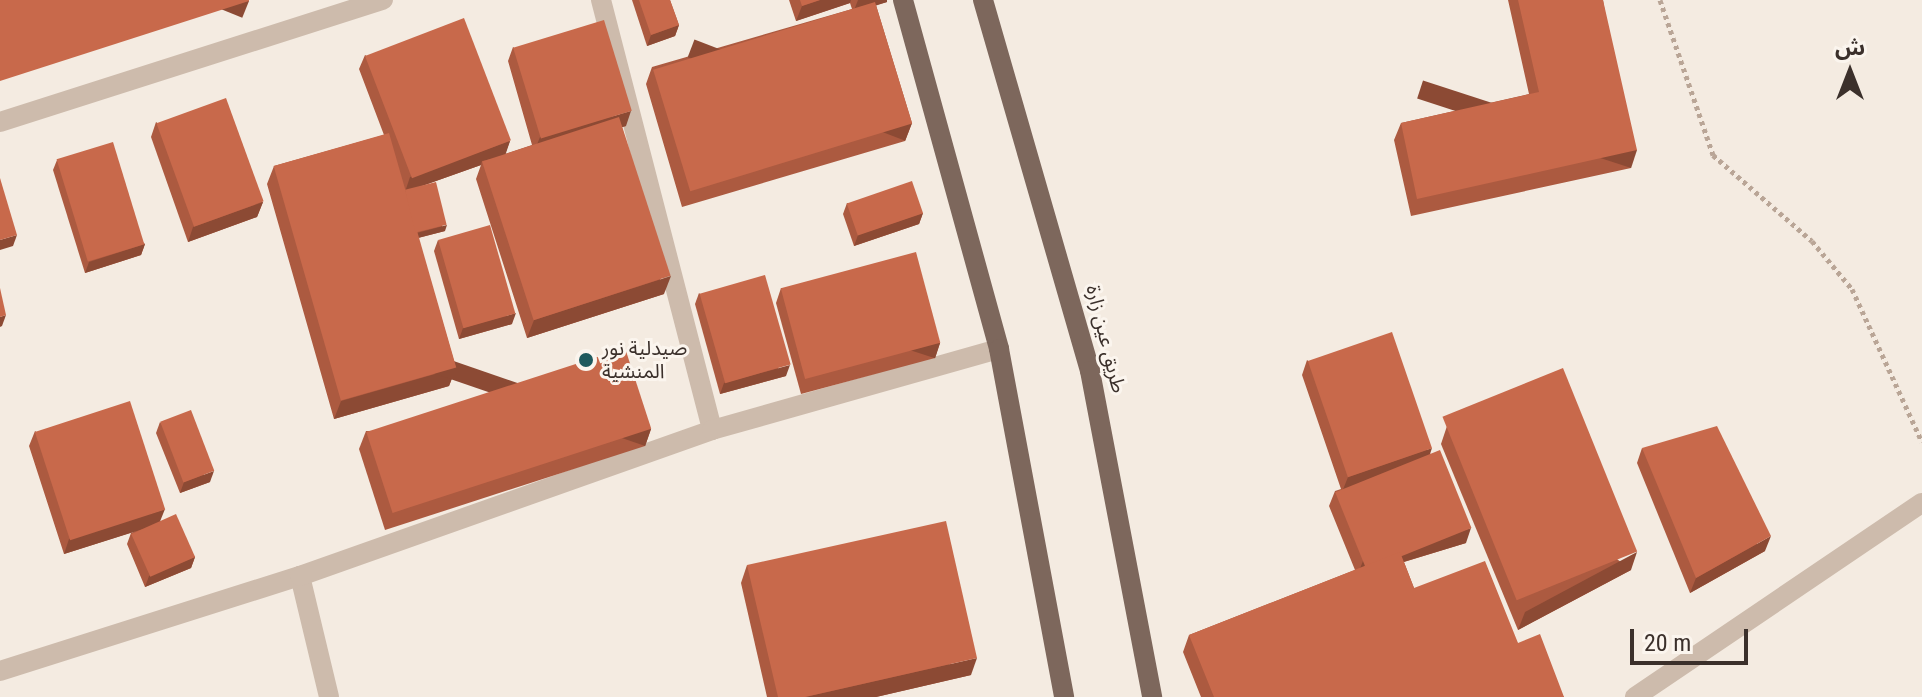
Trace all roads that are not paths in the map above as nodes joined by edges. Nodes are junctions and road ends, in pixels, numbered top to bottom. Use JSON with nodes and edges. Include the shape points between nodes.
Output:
{"nodes":[{"id":1,"x":383,"y":0,"type":"edge"},
{"id":2,"x":601,"y":0,"type":"edge"},
{"id":3,"x":903,"y":0,"type":"edge"},
{"id":4,"x":983,"y":0,"type":"edge"},
{"id":5,"x":0,"y":122,"type":"edge"},
{"id":6,"x":999,"y":349,"type":"junction"},
{"id":7,"x":712,"y":430,"type":"junction"},
{"id":8,"x":1922,"y":503,"type":"edge"},
{"id":9,"x":300,"y":576,"type":"junction"},
{"id":10,"x":0,"y":671,"type":"edge"},
{"id":11,"x":329,"y":697,"type":"edge"},
{"id":12,"x":1064,"y":697,"type":"edge"},
{"id":13,"x":1152,"y":697,"type":"edge"},
{"id":14,"x":1635,"y":697,"type":"edge"}],
"edges":[{"from":1,"to":5,"type":"street"},
{"from":2,"to":7,"type":"street"},
{"from":3,"to":6,"type":"main road"},
{"from":4,"to":13,"type":"main road","name":"طريق عين زارة","via":[[1090,371]]},
{"from":6,"to":7,"type":"street"},
{"from":6,"to":12,"type":"main road"},
{"from":7,"to":9,"type":"street"},
{"from":8,"to":14,"type":"street"},
{"from":9,"to":10,"type":"street"},
{"from":9,"to":11,"type":"street"}]}
